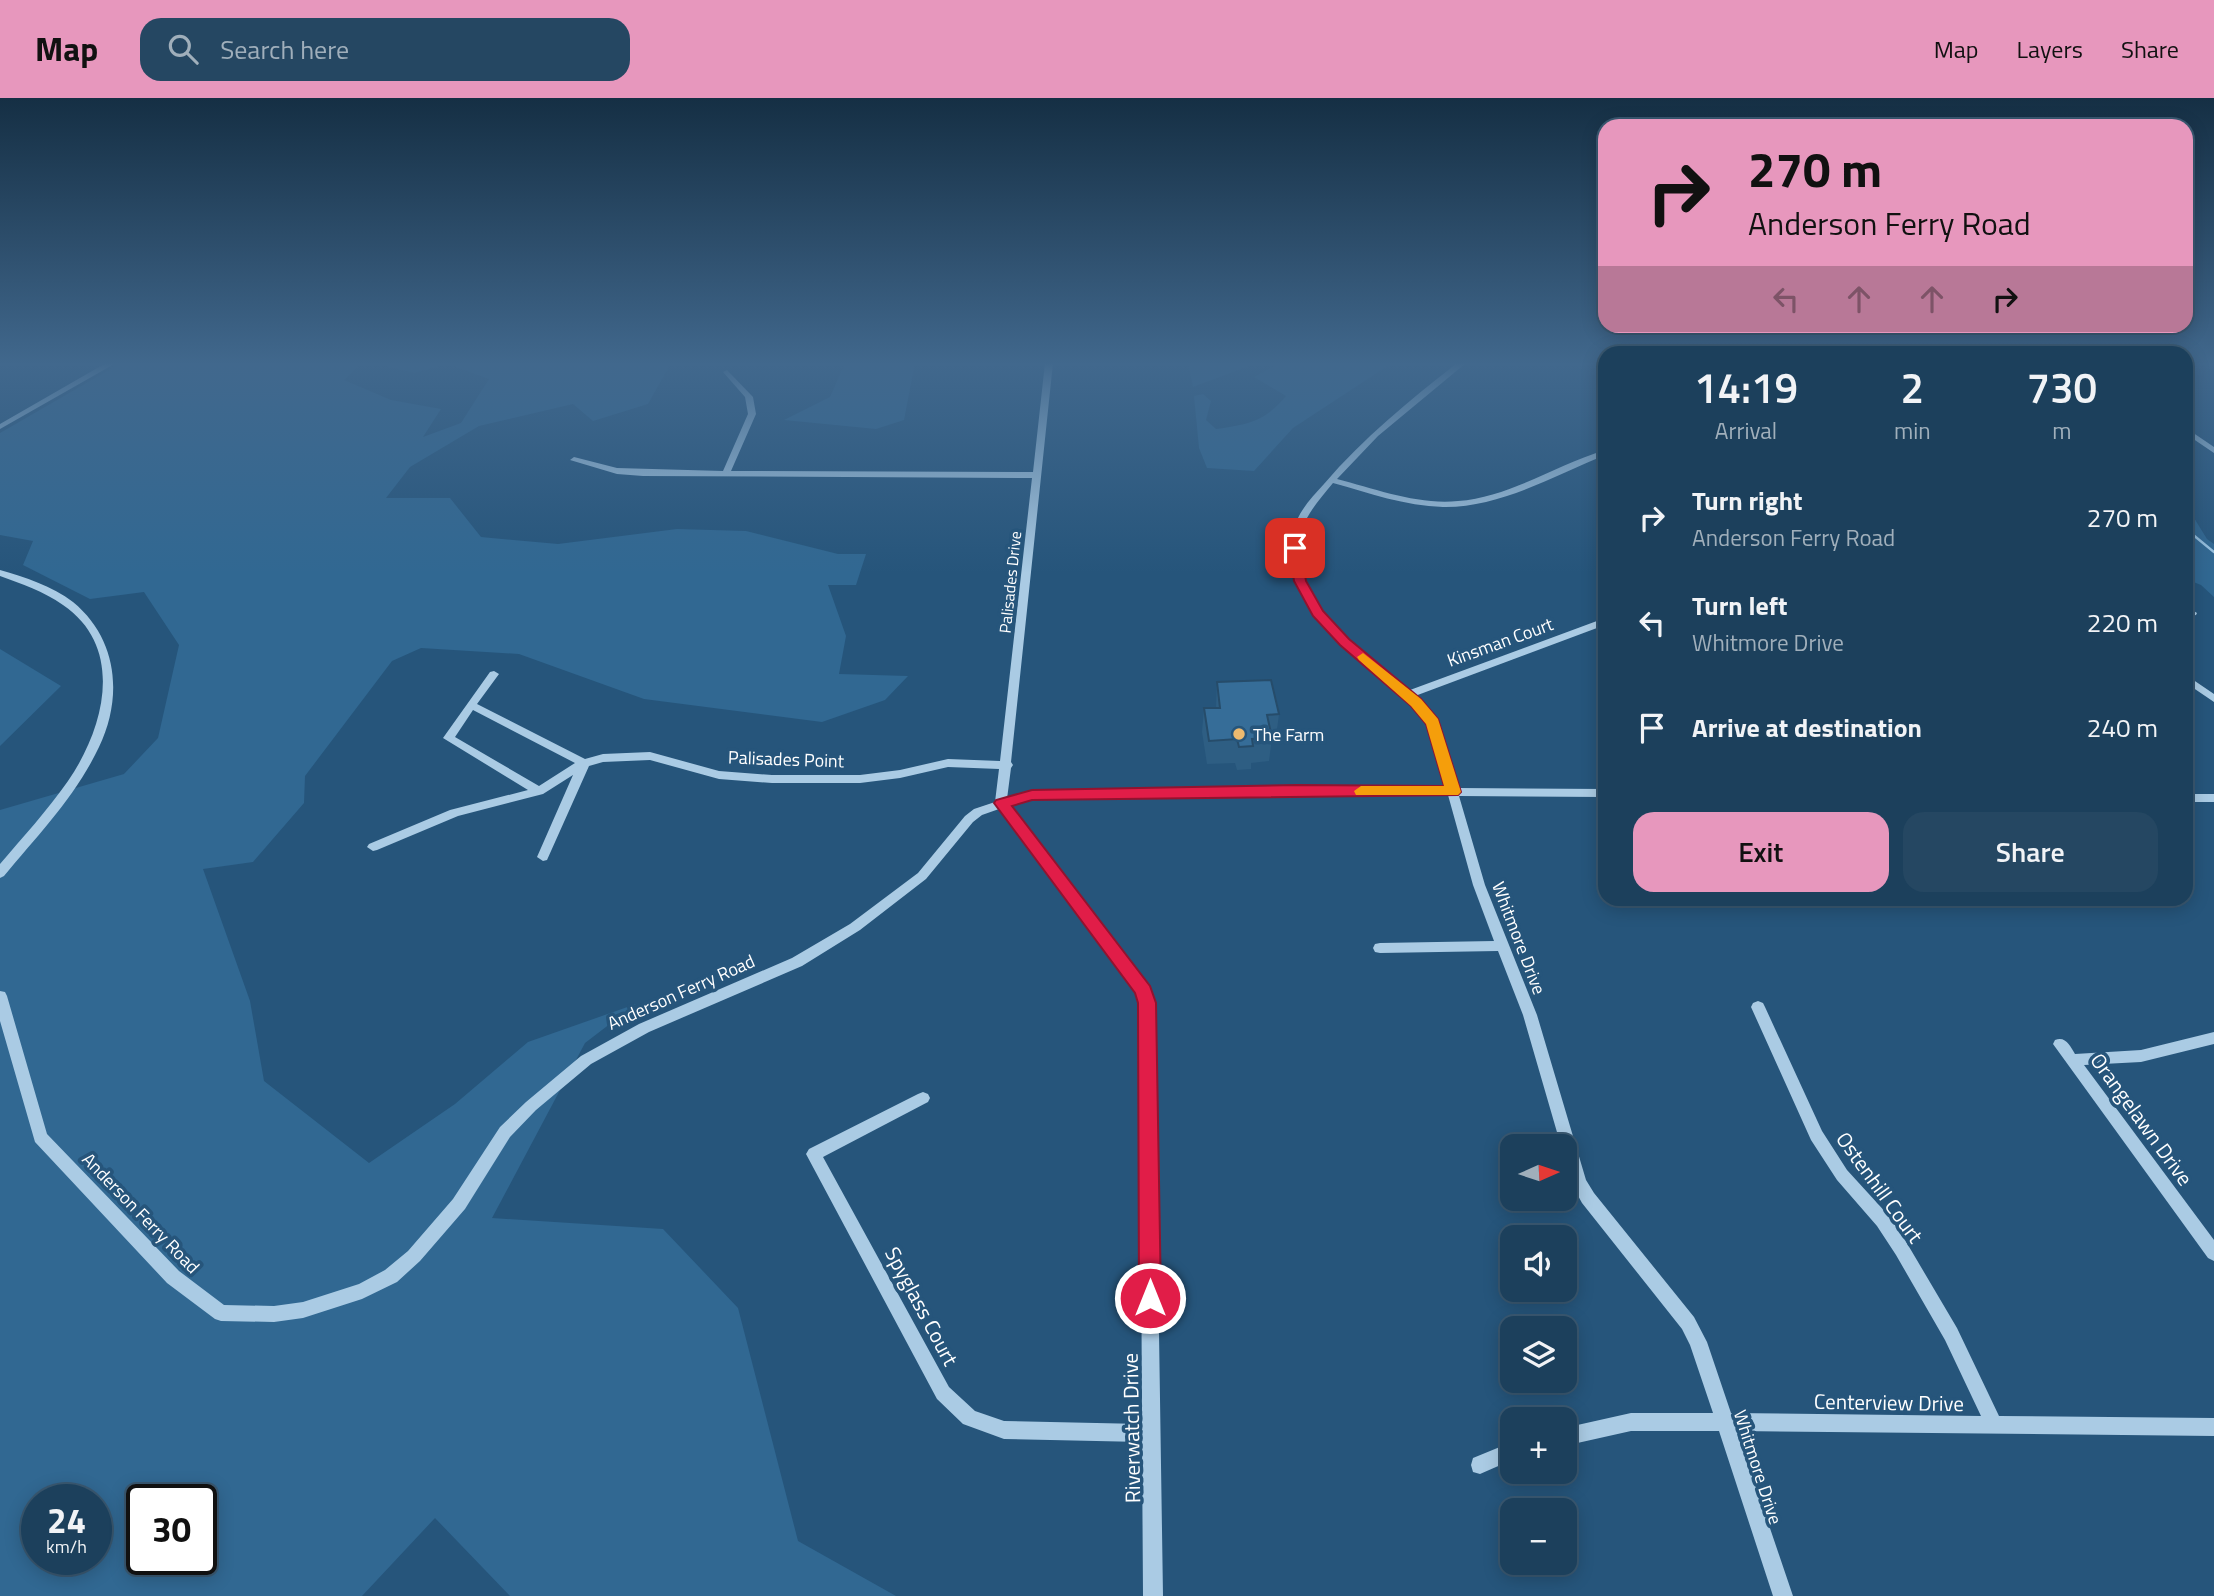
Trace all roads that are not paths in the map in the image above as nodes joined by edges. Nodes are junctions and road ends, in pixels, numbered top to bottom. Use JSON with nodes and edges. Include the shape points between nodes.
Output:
{"nodes":[{"id":1,"x":744,"y":433,"type":"edge"},
{"id":2,"x":1042,"y":433,"type":"edge"},
{"id":3,"x":1373,"y":433,"type":"edge"},
{"id":4,"x":2193,"y":435,"type":"edge"},
{"id":5,"x":2214,"y":451,"type":"edge"},
{"id":6,"x":1598,"y":457,"type":"edge"},
{"id":7,"x":574,"y":460,"type":"dead end"},
{"id":8,"x":726,"y":473,"type":"junction"},
{"id":9,"x":1037,"y":475,"type":"junction"},
{"id":10,"x":1331,"y":480,"type":"junction"},
{"id":11,"x":0,"y":573,"type":"edge"},
{"id":12,"x":1598,"y":624,"type":"edge"},
{"id":13,"x":494,"y":674,"type":"dead end"},
{"id":14,"x":2193,"y":683,"type":"edge"},
{"id":15,"x":1407,"y":695,"type":"junction"},
{"id":16,"x":2214,"y":699,"type":"edge"},
{"id":17,"x":471,"y":705,"type":"junction"},
{"id":18,"x":584,"y":763,"type":"junction"},
{"id":19,"x":1007,"y":765,"type":"junction"},
{"id":20,"x":539,"y":791,"type":"junction"},
{"id":21,"x":1453,"y":792,"type":"junction"},
{"id":22,"x":1598,"y":793,"type":"edge"},
{"id":23,"x":2193,"y":798,"type":"edge"},
{"id":24,"x":2214,"y":798,"type":"edge"},
{"id":25,"x":1002,"y":803,"type":"junction"},
{"id":26,"x":373,"y":847,"type":"dead end"},
{"id":27,"x":543,"y":857,"type":"dead end"},
{"id":28,"x":0,"y":873,"type":"edge"},
{"id":29,"x":1503,"y":946,"type":"junction"},
{"id":30,"x":1380,"y":948,"type":"dead end"},
{"id":31,"x":0,"y":996,"type":"edge"},
{"id":32,"x":1758,"y":1007,"type":"dead end"},
{"id":33,"x":2214,"y":1038,"type":"edge"},
{"id":34,"x":2060,"y":1044,"type":"dead end"},
{"id":35,"x":2072,"y":1060,"type":"junction"},
{"id":36,"x":923,"y":1098,"type":"dead end"},
{"id":37,"x":2211,"y":1246,"type":"edge"},
{"id":38,"x":1725,"y":1422,"type":"junction"},
{"id":39,"x":1995,"y":1426,"type":"junction"},
{"id":40,"x":2214,"y":1427,"type":"edge"},
{"id":41,"x":1152,"y":1433,"type":"junction"},
{"id":42,"x":1577,"y":1434,"type":"edge"},
{"id":43,"x":1500,"y":1456,"type":"edge"},
{"id":44,"x":1480,"y":1465,"type":"dead end"},
{"id":45,"x":1153,"y":1596,"type":"edge"},
{"id":46,"x":1783,"y":1596,"type":"edge"}],
"edges":[{"from":1,"to":8,"type":"street"},
{"from":2,"to":9,"type":"street","name":"Palisades Drive"},
{"from":3,"to":10,"type":"street","name":"Whitmore Drive"},
{"from":4,"to":5,"type":"street"},
{"from":6,"to":10,"type":"street","via":[[1488,498],[1458,504],[1413,501]]},
{"from":7,"to":8,"type":"street","via":[[629,472]]},
{"from":8,"to":9,"type":"street"},
{"from":9,"to":19,"type":"street","name":"Palisades Drive"},
{"from":10,"to":15,"type":"street","name":"Whitmore Drive","via":[[1309,506],[1297,534],[1300,581],[1330,628]]},
{"from":11,"to":28,"type":"street","via":[[44,589],[82,614],[105,649],[110,683],[103,723],[81,769]]},
{"from":12,"to":15,"type":"street","name":"Kinsman Court"},
{"from":13,"to":17,"type":"street"},
{"from":14,"to":16,"type":"street"},
{"from":15,"to":21,"type":"street","name":"Whitmore Drive","via":[[1433,723]]},
{"from":17,"to":18,"type":"street"},
{"from":17,"to":20,"type":"street","via":[[449,738]]},
{"from":18,"to":19,"type":"street","name":"Palisades Point","via":[[650,756],[719,775],[781,779],[860,779],[948,763]]},
{"from":18,"to":20,"type":"street","name":"Palisades Point"},
{"from":18,"to":27,"type":"street"},
{"from":19,"to":25,"type":"street","name":"Palisades Drive"},
{"from":20,"to":26,"type":"street","name":"Palisades Point","via":[[454,813]]},
{"from":21,"to":22,"type":"street","name":"Anderson Ferry Road"},
{"from":21,"to":25,"type":"street","name":"Anderson Ferry Road","via":[[1032,795]]},
{"from":21,"to":29,"type":"street","name":"Whitmore Drive","via":[[1479,886]]},
{"from":23,"to":24,"type":"street"},
{"from":25,"to":31,"type":"street","name":"Anderson Ferry Road","via":[[978,811],[922,876],[855,928],[797,962],[644,1028],[586,1060],[505,1132],[459,1204],[414,1256],[391,1276],[362,1291],[303,1310],[221,1313],[173,1277],[40,1136]]},
{"from":25,"to":41,"type":"street","name":"Riverwatch Drive","via":[[1136,979],[1147,1003]]},
{"from":29,"to":30,"type":"street"},
{"from":29,"to":38,"type":"street","name":"Whitmore Drive","via":[[1530,1015],[1579,1182],[1688,1323]]},
{"from":32,"to":39,"type":"street","name":"Ostenhill Court","via":[[1816,1135],[1902,1250],[1951,1334]]},
{"from":33,"to":35,"type":"street","via":[[2141,1056]]},
{"from":34,"to":35,"type":"street","name":"Orangelawn Drive"},
{"from":35,"to":37,"type":"street","name":"Orangelawn Drive"},
{"from":36,"to":41,"type":"street","name":"Spyglass Court","via":[[814,1154],[943,1393],[969,1418],[1004,1430]]},
{"from":38,"to":39,"type":"street","name":"Centerview Drive"},
{"from":38,"to":42,"type":"street","name":"Centerview Drive","via":[[1631,1422]]},
{"from":38,"to":46,"type":"street","name":"Whitmore Drive"},
{"from":39,"to":40,"type":"street","name":"Centerview Drive"},
{"from":41,"to":45,"type":"street","name":"Riverwatch Drive"},
{"from":43,"to":44,"type":"street"}]}
